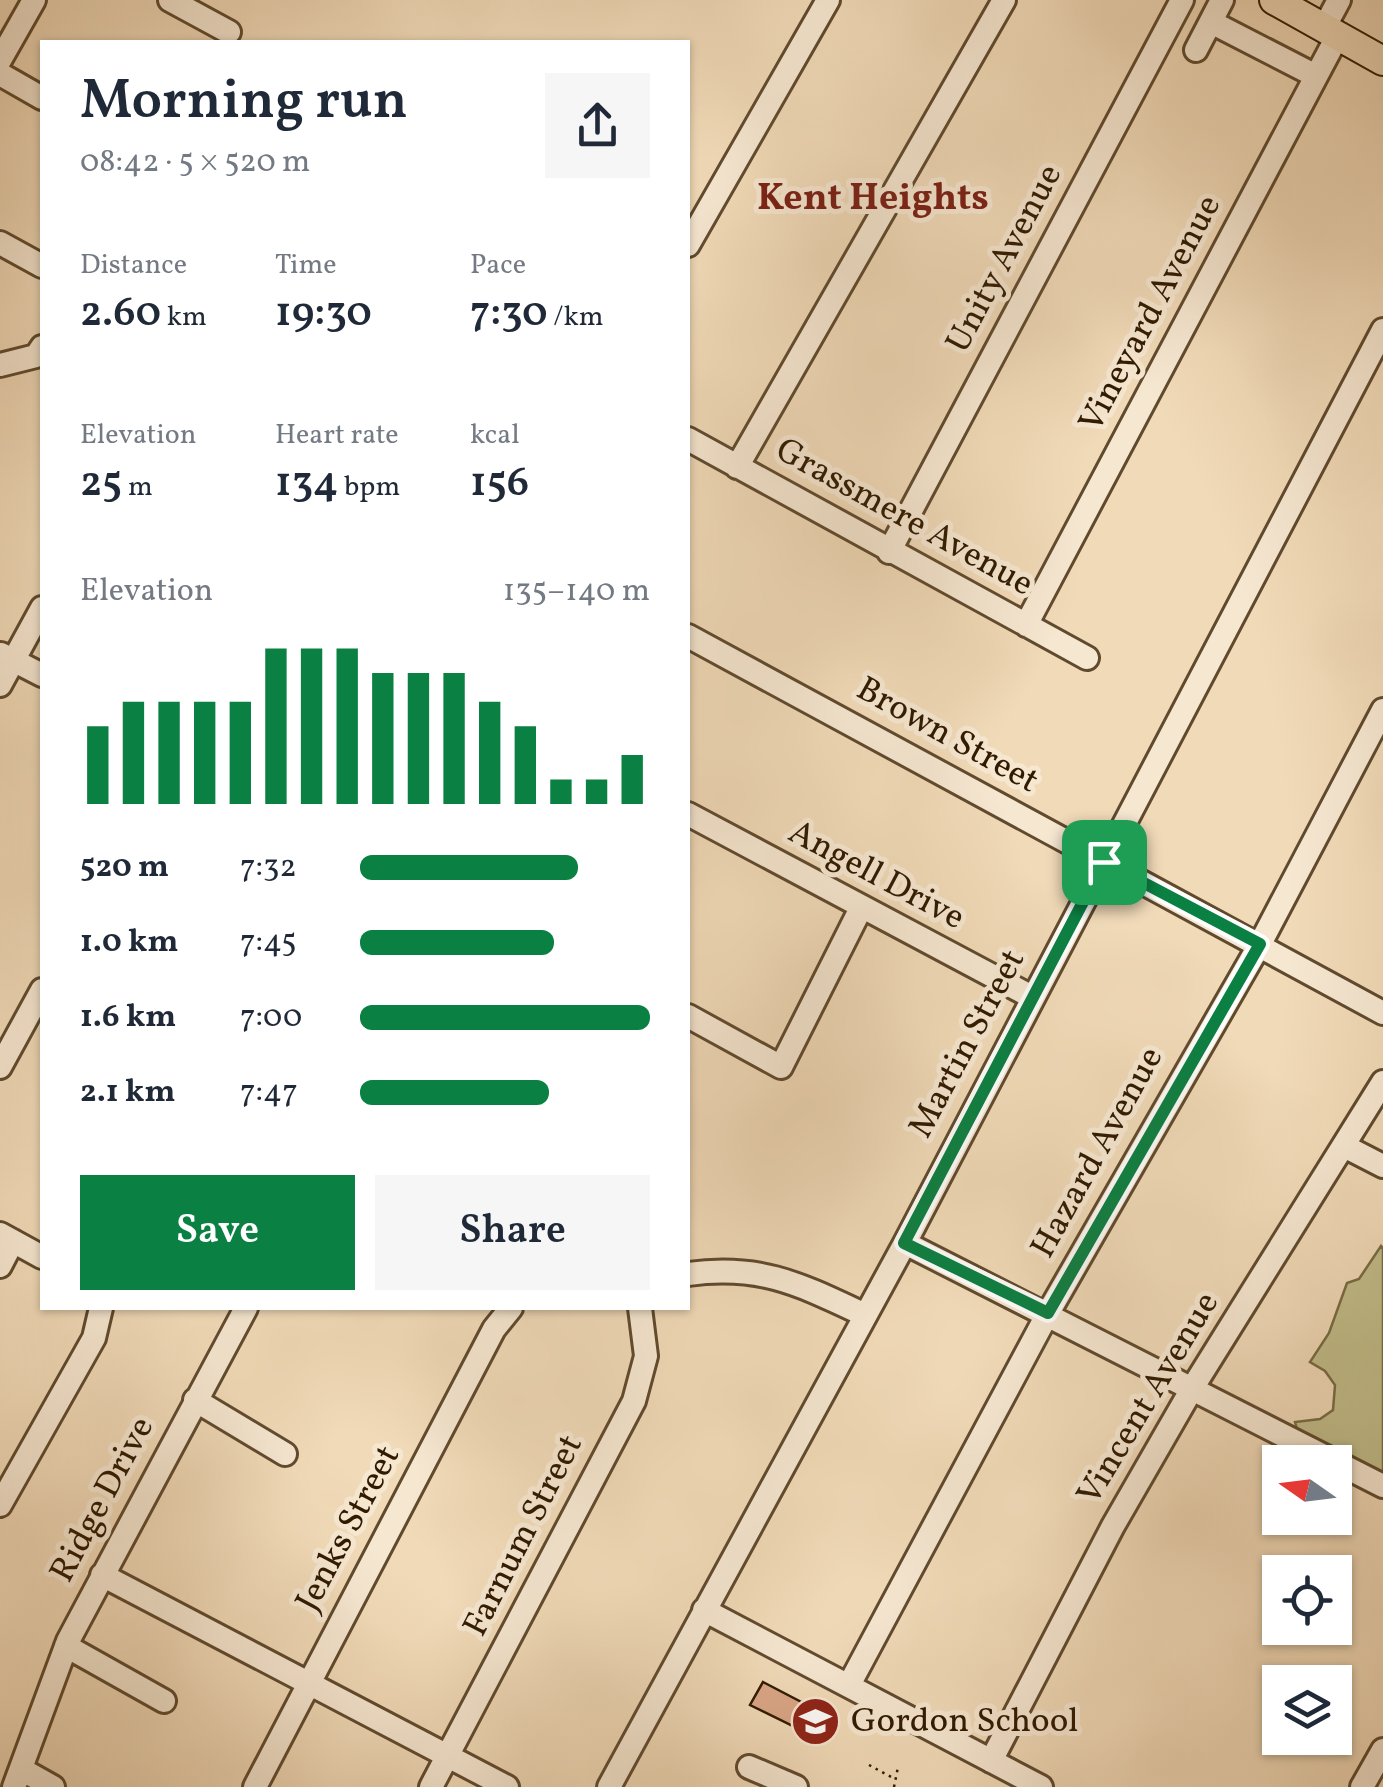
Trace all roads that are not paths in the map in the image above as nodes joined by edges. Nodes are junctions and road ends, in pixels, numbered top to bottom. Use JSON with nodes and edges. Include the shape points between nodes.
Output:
{"nodes":[{"id":1,"x":34,"y":0,"type":"edge"},
{"id":2,"x":170,"y":0,"type":"edge"},
{"id":3,"x":828,"y":0,"type":"edge"},
{"id":4,"x":1004,"y":0,"type":"edge"},
{"id":5,"x":1182,"y":0,"type":"edge"},
{"id":6,"x":1222,"y":0,"type":"edge"},
{"id":7,"x":1274,"y":0,"type":"edge"},
{"id":8,"x":1339,"y":0,"type":"edge"},
{"id":9,"x":1211,"y":22,"type":"junction"},
{"id":10,"x":229,"y":32,"type":"dead end"},
{"id":11,"x":1331,"y":32,"type":"junction"},
{"id":12,"x":1196,"y":50,"type":"dead end"},
{"id":13,"x":0,"y":60,"type":"edge"},
{"id":14,"x":1383,"y":61,"type":"edge"},
{"id":15,"x":0,"y":74,"type":"edge"},
{"id":16,"x":1316,"y":76,"type":"junction"},
{"id":17,"x":40,"y":97,"type":"edge"},
{"id":18,"x":690,"y":241,"type":"edge"},
{"id":19,"x":0,"y":242,"type":"edge"},
{"id":20,"x":40,"y":265,"type":"edge"},
{"id":21,"x":1383,"y":330,"type":"edge"},
{"id":22,"x":40,"y":350,"type":"edge"},
{"id":23,"x":0,"y":365,"type":"edge"},
{"id":24,"x":690,"y":439,"type":"edge"},
{"id":25,"x":738,"y":467,"type":"junction"},
{"id":26,"x":890,"y":552,"type":"junction"},
{"id":27,"x":40,"y":611,"type":"edge"},
{"id":28,"x":1026,"y":625,"type":"junction"},
{"id":29,"x":690,"y":637,"type":"edge"},
{"id":30,"x":7,"y":657,"type":"edge"},
{"id":31,"x":1086,"y":658,"type":"dead end"},
{"id":32,"x":40,"y":675,"type":"edge"},
{"id":33,"x":0,"y":685,"type":"edge"},
{"id":34,"x":1383,"y":710,"type":"edge"},
{"id":35,"x":690,"y":815,"type":"edge"},
{"id":36,"x":1104,"y":862,"type":"junction"},
{"id":37,"x":861,"y":908,"type":"junction"},
{"id":38,"x":1260,"y":944,"type":"junction"},
{"id":39,"x":1032,"y":998,"type":"junction"},
{"id":40,"x":40,"y":999,"type":"edge"},
{"id":41,"x":1383,"y":1014,"type":"edge"},
{"id":42,"x":690,"y":1017,"type":"edge"},
{"id":43,"x":33,"y":1030,"type":"edge"},
{"id":44,"x":0,"y":1068,"type":"edge"},
{"id":45,"x":1383,"y":1082,"type":"edge"},
{"id":46,"x":1346,"y":1147,"type":"junction"},
{"id":47,"x":1383,"y":1166,"type":"edge"},
{"id":48,"x":7,"y":1238,"type":"edge"},
{"id":49,"x":904,"y":1243,"type":"junction"},
{"id":50,"x":40,"y":1256,"type":"edge"},
{"id":51,"x":0,"y":1266,"type":"edge"},
{"id":52,"x":690,"y":1274,"type":"edge"},
{"id":53,"x":101,"y":1310,"type":"edge"},
{"id":54,"x":245,"y":1310,"type":"edge"},
{"id":55,"x":509,"y":1310,"type":"edge"},
{"id":56,"x":640,"y":1310,"type":"edge"},
{"id":57,"x":1048,"y":1313,"type":"junction"},
{"id":58,"x":863,"y":1314,"type":"junction"},
{"id":59,"x":1193,"y":1387,"type":"junction"},
{"id":60,"x":195,"y":1400,"type":"junction"},
{"id":61,"x":285,"y":1454,"type":"dead end"},
{"id":62,"x":1383,"y":1486,"type":"edge"},
{"id":63,"x":2,"y":1496,"type":"edge"},
{"id":64,"x":102,"y":1574,"type":"junction"},
{"id":65,"x":704,"y":1610,"type":"junction"},
{"id":66,"x":66,"y":1646,"type":"junction"},
{"id":67,"x":307,"y":1682,"type":"junction"},
{"id":68,"x":849,"y":1685,"type":"junction"},
{"id":69,"x":164,"y":1701,"type":"dead end"},
{"id":70,"x":1383,"y":1750,"type":"edge"},
{"id":71,"x":447,"y":1757,"type":"junction"},
{"id":72,"x":991,"y":1762,"type":"junction"},
{"id":73,"x":748,"y":1767,"type":"dead end"},
{"id":74,"x":18,"y":1778,"type":"edge"},
{"id":75,"x":53,"y":1787,"type":"edge"},
{"id":76,"x":255,"y":1787,"type":"edge"},
{"id":77,"x":431,"y":1787,"type":"edge"},
{"id":78,"x":508,"y":1787,"type":"edge"},
{"id":79,"x":609,"y":1787,"type":"edge"},
{"id":80,"x":796,"y":1787,"type":"edge"},
{"id":81,"x":1040,"y":1787,"type":"edge"},
{"id":82,"x":1362,"y":1787,"type":"edge"}],
"edges":[{"from":1,"to":13,"type":"street"},
{"from":2,"to":10,"type":"street"},
{"from":3,"to":18,"type":"street"},
{"from":4,"to":25,"type":"street"},
{"from":5,"to":26,"type":"street","name":"Unity Avenue"},
{"from":6,"to":9,"type":"street"},
{"from":7,"to":11,"type":"main road"},
{"from":8,"to":11,"type":"street","name":"Vineyard Avenue"},
{"from":9,"to":12,"type":"street"},
{"from":9,"to":16,"type":"street"},
{"from":11,"to":14,"type":"main road"},
{"from":11,"to":16,"type":"street","name":"Vineyard Avenue"},
{"from":15,"to":17,"type":"street"},
{"from":16,"to":28,"type":"street","name":"Vineyard Avenue"},
{"from":19,"to":20,"type":"street"},
{"from":21,"to":36,"type":"street","name":"Martin Street"},
{"from":22,"to":23,"type":"street"},
{"from":24,"to":25,"type":"street","name":"Grassmere Avenue"},
{"from":25,"to":26,"type":"street","name":"Grassmere Avenue"},
{"from":26,"to":28,"type":"street","name":"Grassmere Avenue"},
{"from":27,"to":30,"type":"street"},
{"from":28,"to":31,"type":"street","name":"Grassmere Avenue"},
{"from":29,"to":36,"type":"street","name":"Brown Street"},
{"from":30,"to":32,"type":"street"},
{"from":30,"to":33,"type":"street"},
{"from":34,"to":38,"type":"street","name":"Hazard Avenue"},
{"from":35,"to":37,"type":"street","name":"Angell Drive"},
{"from":36,"to":38,"type":"street","name":"Brown Street"},
{"from":36,"to":39,"type":"street","name":"Martin Street"},
{"from":37,"to":39,"type":"street","name":"Angell Drive"},
{"from":37,"to":42,"type":"street","via":[[781,1068]]},
{"from":38,"to":41,"type":"street","name":"Brown Street"},
{"from":38,"to":57,"type":"street","name":"Hazard Avenue"},
{"from":39,"to":49,"type":"street","name":"Martin Street"},
{"from":40,"to":43,"type":"street"},
{"from":43,"to":44,"type":"street"},
{"from":45,"to":46,"type":"street","name":"Vincent Avenue"},
{"from":46,"to":47,"type":"street"},
{"from":46,"to":59,"type":"street","name":"Vincent Avenue"},
{"from":48,"to":50,"type":"street"},
{"from":48,"to":51,"type":"street"},
{"from":49,"to":57,"type":"street"},
{"from":49,"to":58,"type":"street","name":"Martin Street"},
{"from":52,"to":58,"type":"street","via":[[737,1271],[789,1279]]},
{"from":53,"to":63,"type":"street","via":[[94,1338]]},
{"from":54,"to":60,"type":"street","name":"Ridge Drive"},
{"from":55,"to":67,"type":"street","name":"Jenks Street"},
{"from":56,"to":71,"type":"street","name":"Farnum Street","via":[[646,1356],[634,1402]]},
{"from":57,"to":59,"type":"street"},
{"from":57,"to":68,"type":"street","name":"Hazard Avenue"},
{"from":58,"to":65,"type":"street","name":"Martin Street"},
{"from":59,"to":62,"type":"street"},
{"from":59,"to":72,"type":"street","name":"Vincent Avenue"},
{"from":60,"to":61,"type":"street"},
{"from":60,"to":64,"type":"street","name":"Ridge Drive"},
{"from":64,"to":66,"type":"street","name":"Ridge Drive"},
{"from":64,"to":67,"type":"street"},
{"from":65,"to":68,"type":"street"},
{"from":65,"to":79,"type":"street","name":"Martin Street"},
{"from":66,"to":69,"type":"street"},
{"from":66,"to":74,"type":"street","name":"Ridge Drive"},
{"from":67,"to":71,"type":"street"},
{"from":67,"to":76,"type":"street","name":"Jenks Street"},
{"from":68,"to":72,"type":"street"},
{"from":70,"to":82,"type":"street"},
{"from":71,"to":77,"type":"street","name":"Farnum Street"},
{"from":71,"to":78,"type":"street"},
{"from":72,"to":81,"type":"street"},
{"from":73,"to":80,"type":"street"},
{"from":74,"to":75,"type":"street"}]}
